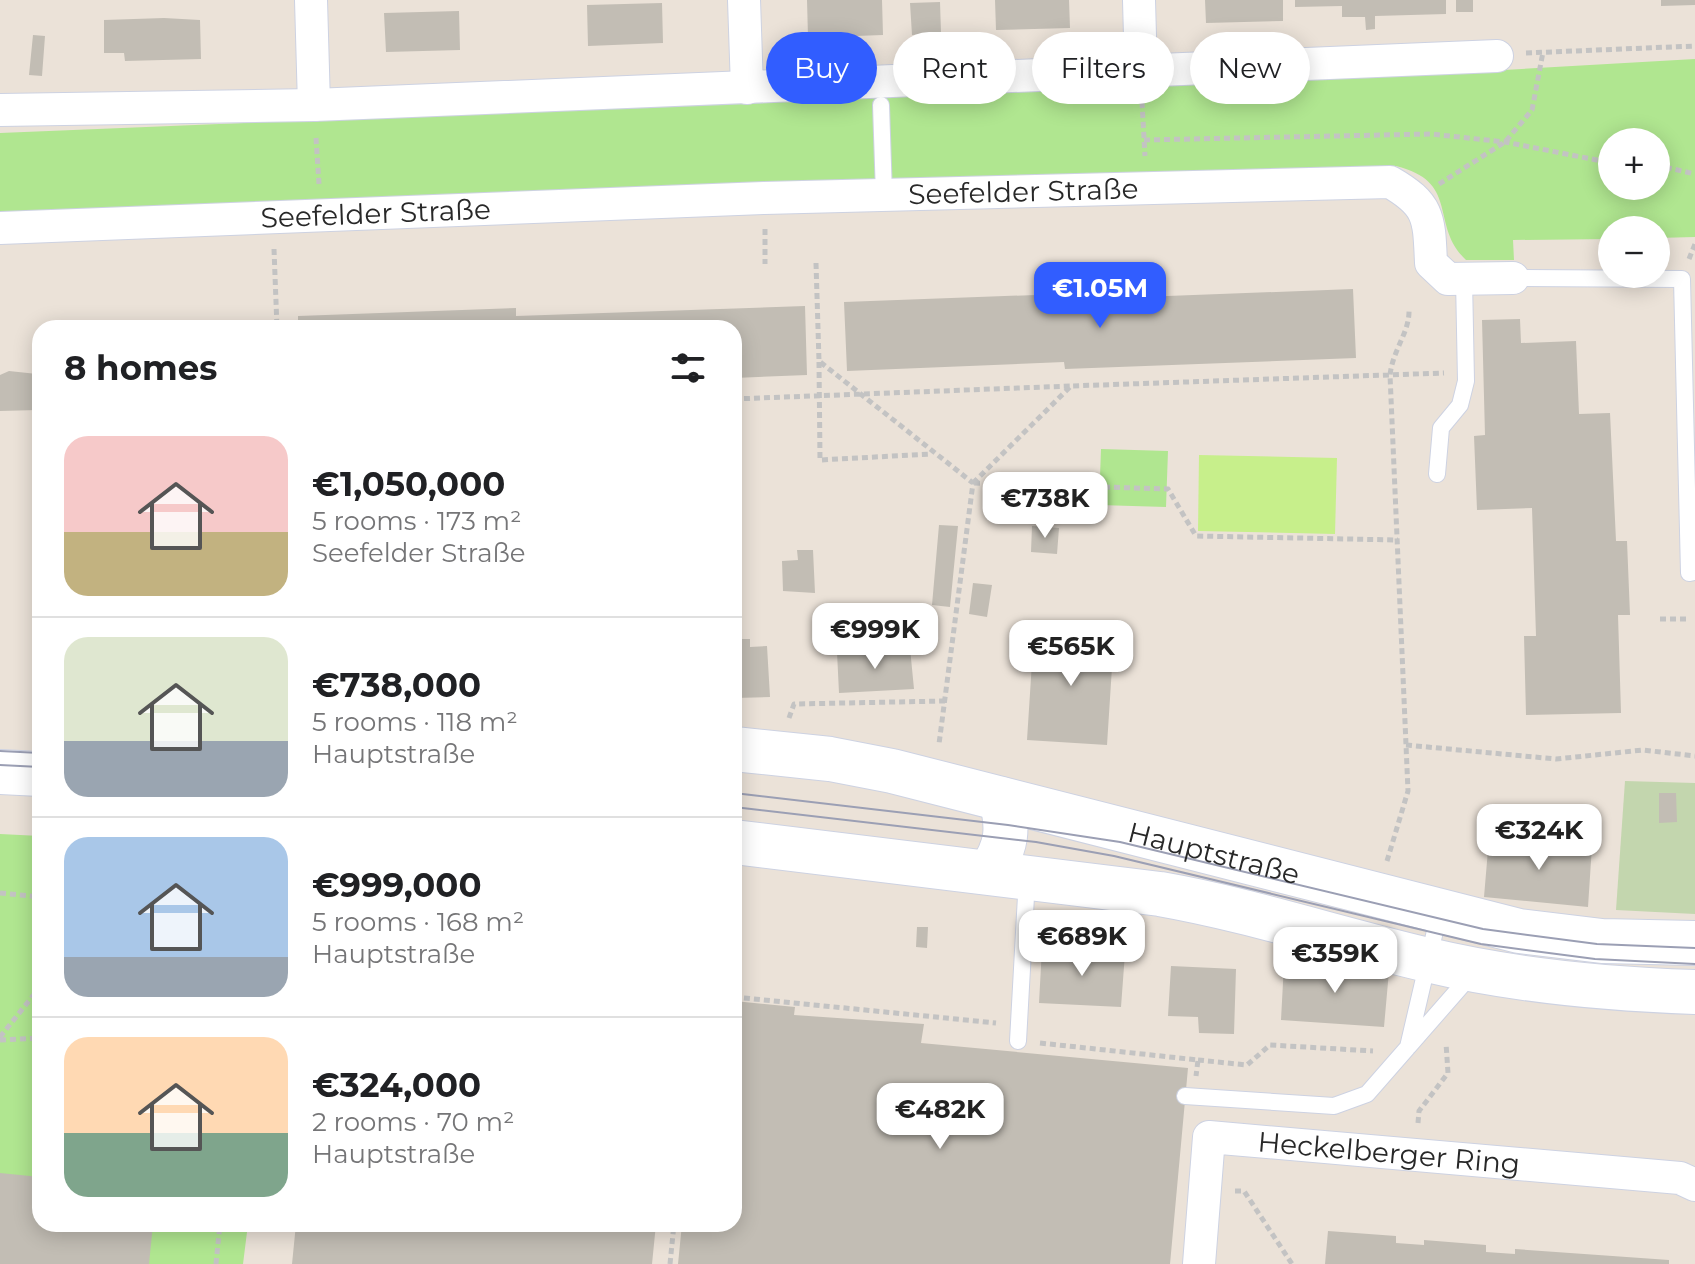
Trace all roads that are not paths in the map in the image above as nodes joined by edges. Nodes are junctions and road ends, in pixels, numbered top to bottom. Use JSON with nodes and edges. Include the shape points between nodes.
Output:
{"nodes":[{"id":1,"x":311,"y":0,"type":"edge"},
{"id":2,"x":744,"y":0,"type":"edge"},
{"id":3,"x":1139,"y":0,"type":"edge"},
{"id":4,"x":1140,"y":32,"type":"edge"},
{"id":5,"x":1497,"y":56,"type":"road end"},
{"id":6,"x":1174,"y":71,"type":"edge"},
{"id":7,"x":1032,"y":77,"type":"edge"},
{"id":8,"x":747,"y":88,"type":"junction"},
{"id":9,"x":314,"y":105,"type":"junction"},
{"id":10,"x":881,"y":105,"type":"dead end"},
{"id":11,"x":0,"y":110,"type":"edge"},
{"id":12,"x":884,"y":195,"type":"junction"},
{"id":13,"x":0,"y":228,"type":"edge"},
{"id":14,"x":1513,"y":278,"type":"joint"},
{"id":15,"x":1464,"y":279,"type":"junction"},
{"id":16,"x":1437,"y":474,"type":"dead end"},
{"id":17,"x":1695,"y":572,"type":"edge"},
{"id":18,"x":0,"y":743,"type":"edge"},
{"id":19,"x":32,"y":745,"type":"edge"},
{"id":20,"x":742,"y":750,"type":"edge"},
{"id":21,"x":0,"y":772,"type":"edge"},
{"id":22,"x":32,"y":774,"type":"edge"},
{"id":23,"x":1001,"y":799,"type":"junction"},
{"id":24,"x":742,"y":843,"type":"edge"},
{"id":25,"x":1008,"y":874,"type":"junction"},
{"id":26,"x":1439,"y":913,"type":"junction"},
{"id":27,"x":1695,"y":943,"type":"edge"},
{"id":28,"x":1428,"y":960,"type":"junction"},
{"id":29,"x":1474,"y":970,"type":"junction"},
{"id":30,"x":1695,"y":992,"type":"edge"},
{"id":31,"x":1018,"y":1041,"type":"dead end"},
{"id":32,"x":1407,"y":1053,"type":"junction"},
{"id":33,"x":1185,"y":1096,"type":"dead end"},
{"id":34,"x":1695,"y":1185,"type":"edge"},
{"id":35,"x":1199,"y":1264,"type":"edge"}],
"edges":[{"from":1,"to":9,"type":"street"},
{"from":2,"to":8,"type":"street"},
{"from":3,"to":4,"type":"street"},
{"from":5,"to":6,"type":"street"},
{"from":7,"to":8,"type":"street"},
{"from":8,"to":9,"type":"street"},
{"from":9,"to":11,"type":"street"},
{"from":10,"to":12,"type":"lane"},
{"from":12,"to":13,"type":"street","name":"Seefelder Straße"},
{"from":12,"to":15,"type":"street","name":"Seefelder Straße","via":[[1390,182],[1415,197],[1428,218],[1431,263],[1448,279]]},
{"from":14,"to":15,"type":"street"},
{"from":14,"to":17,"type":"lane","via":[[1682,279],[1689,573]]},
{"from":15,"to":16,"type":"lane","via":[[1466,372],[1460,405],[1441,428]]},
{"from":18,"to":19,"type":"main road"},
{"from":20,"to":23,"type":"main road","name":"Hauptstraße","via":[[830,759]]},
{"from":21,"to":22,"type":"main road"},
{"from":23,"to":25,"type":"main road","via":[[1008,825]]},
{"from":23,"to":26,"type":"main road","name":"Hauptstraße"},
{"from":24,"to":25,"type":"main road","name":"Hauptstraße"},
{"from":25,"to":28,"type":"main road","name":"Hauptstraße","via":[[1208,903]]},
{"from":25,"to":31,"type":"lane"},
{"from":26,"to":27,"type":"main road","name":"Hauptstraße","via":[[1519,931],[1602,941]]},
{"from":26,"to":28,"type":"lane"},
{"from":28,"to":29,"type":"main road","name":"Hauptstraße"},
{"from":28,"to":32,"type":"lane"},
{"from":29,"to":30,"type":"main road","name":"Hauptstraße","via":[[1609,990]]},
{"from":29,"to":32,"type":"lane"},
{"from":32,"to":33,"type":"lane","via":[[1367,1094],[1334,1106]]},
{"from":34,"to":35,"type":"street","name":"Heckelberger Ring","via":[[1680,1178],[1209,1137]]}]}
